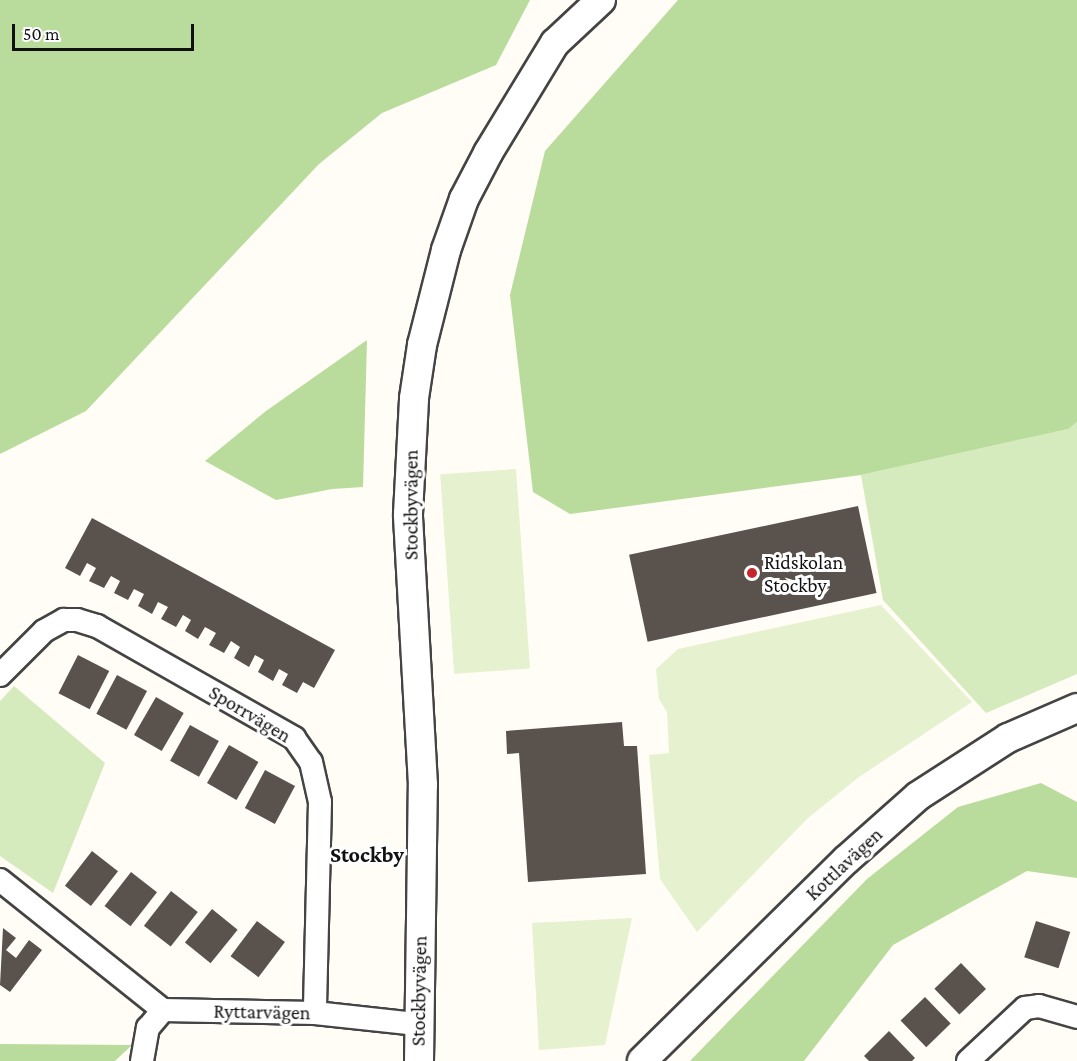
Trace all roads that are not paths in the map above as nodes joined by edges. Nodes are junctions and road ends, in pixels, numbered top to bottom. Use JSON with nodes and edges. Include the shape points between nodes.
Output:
{"nodes":[{"id":1,"x":601,"y":0,"type":"edge"},
{"id":2,"x":0,"y":675,"type":"edge"},
{"id":3,"x":1077,"y":708,"type":"edge"},
{"id":4,"x":0,"y":880,"type":"edge"},
{"id":5,"x":163,"y":1010,"type":"junction"},
{"id":6,"x":315,"y":1012,"type":"junction"},
{"id":7,"x":1077,"y":1017,"type":"edge"},
{"id":8,"x":417,"y":1024,"type":"junction"},
{"id":9,"x":142,"y":1061,"type":"edge"},
{"id":10,"x":419,"y":1061,"type":"edge"},
{"id":11,"x":642,"y":1061,"type":"edge"},
{"id":12,"x":969,"y":1061,"type":"edge"}],
"edges":[{"from":1,"to":8,"type":"street","name":"Stockbyvägen","via":[[555,43],[464,199],[446,250],[422,345],[408,504],[423,785]]},
{"from":2,"to":6,"type":"street","name":"Sporrvägen","via":[[44,631],[64,620],[78,620],[97,626],[294,738],[311,762],[320,802]]},
{"from":3,"to":11,"type":"street","name":"Kottlavägen","via":[[1008,738],[918,796],[846,860]]},
{"from":4,"to":5,"type":"street"},
{"from":5,"to":6,"type":"street","name":"Ryttarvägen"},
{"from":5,"to":9,"type":"street","via":[[148,1028]]},
{"from":6,"to":8,"type":"street","name":"Ryttarvägen"},
{"from":7,"to":12,"type":"street","via":[[1040,1006],[1025,1008]]},
{"from":8,"to":10,"type":"street","name":"Stockbyvägen"}]}
